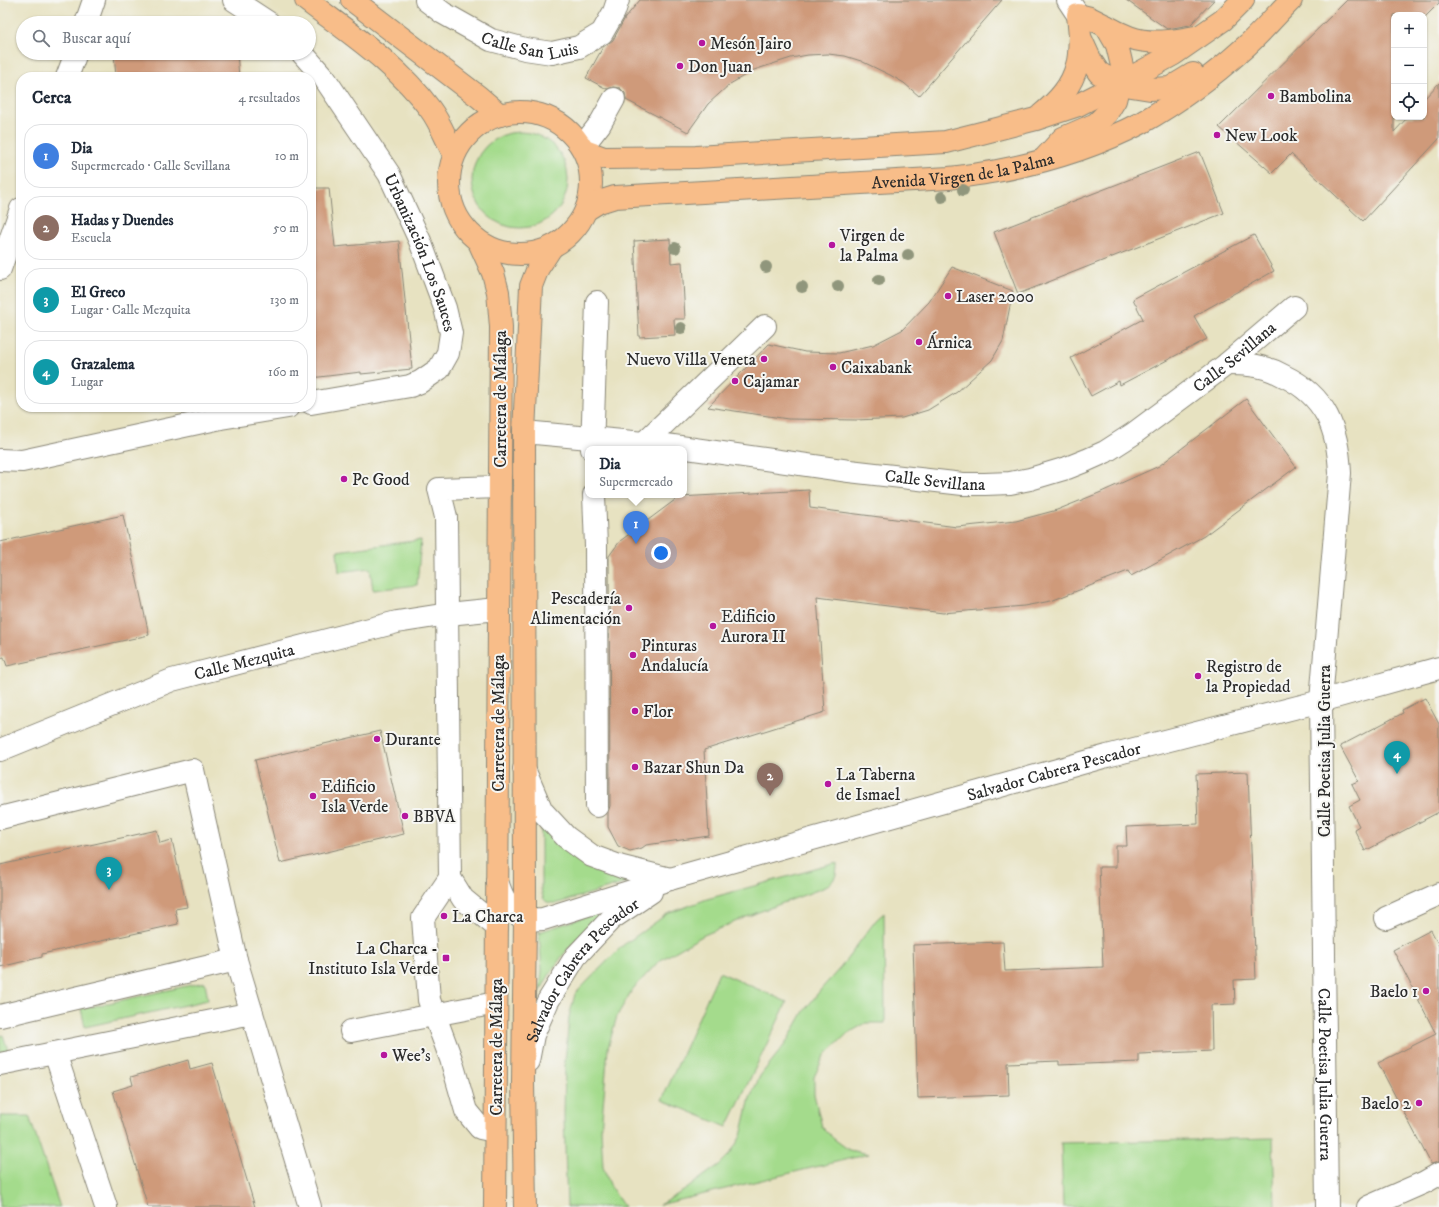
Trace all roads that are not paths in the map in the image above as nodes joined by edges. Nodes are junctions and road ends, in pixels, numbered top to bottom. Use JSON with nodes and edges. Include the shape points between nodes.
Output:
{"nodes":[{"id":1,"x":94,"y":0,"type":"edge"},
{"id":2,"x":234,"y":0,"type":"edge"},
{"id":3,"x":306,"y":0,"type":"edge"},
{"id":4,"x":352,"y":0,"type":"edge"},
{"id":5,"x":426,"y":0,"type":"edge"},
{"id":6,"x":618,"y":0,"type":"edge"},
{"id":7,"x":1243,"y":0,"type":"edge"},
{"id":8,"x":1291,"y":0,"type":"edge"},
{"id":9,"x":1073,"y":8,"type":"edge"},
{"id":10,"x":88,"y":16,"type":"edge"},
{"id":11,"x":258,"y":16,"type":"edge"},
{"id":12,"x":1106,"y":26,"type":"junction"},
{"id":13,"x":1200,"y":36,"type":"junction"},
{"id":14,"x":1080,"y":37,"type":"junction"},
{"id":15,"x":73,"y":60,"type":"edge"},
{"id":16,"x":308,"y":60,"type":"edge"},
{"id":17,"x":1219,"y":69,"type":"junction"},
{"id":18,"x":69,"y":72,"type":"edge"},
{"id":19,"x":1119,"y":84,"type":"junction"},
{"id":20,"x":614,"y":99,"type":"dead end"},
{"id":21,"x":500,"y":115,"type":"junction"},
{"id":22,"x":1036,"y":119,"type":"junction"},
{"id":23,"x":583,"y":149,"type":"junction"},
{"id":24,"x":454,"y":154,"type":"junction"},
{"id":25,"x":1043,"y":160,"type":"junction"},
{"id":26,"x":586,"y":210,"type":"junction"},
{"id":27,"x":16,"y":223,"type":"edge"},
{"id":28,"x":479,"y":242,"type":"junction"},
{"id":29,"x":551,"y":248,"type":"junction"},
{"id":30,"x":0,"y":269,"type":"edge"},
{"id":31,"x":597,"y":302,"type":"dead end"},
{"id":32,"x":1294,"y":307,"type":"dead end"},
{"id":33,"x":765,"y":326,"type":"dead end"},
{"id":34,"x":1227,"y":364,"type":"junction"},
{"id":35,"x":316,"y":402,"type":"edge"},
{"id":36,"x":258,"y":412,"type":"edge"},
{"id":37,"x":524,"y":432,"type":"junction"},
{"id":38,"x":592,"y":443,"type":"edge"},
{"id":39,"x":643,"y":444,"type":"junction"},
{"id":40,"x":673,"y":446,"type":"edge"},
{"id":41,"x":687,"y":448,"type":"edge"},
{"id":42,"x":0,"y":460,"type":"edge"},
{"id":43,"x":499,"y":487,"type":"junction"},
{"id":44,"x":594,"y":498,"type":"edge"},
{"id":45,"x":498,"y":609,"type":"junction"},
{"id":46,"x":448,"y":614,"type":"junction"},
{"id":47,"x":1439,"y":668,"type":"edge"},
{"id":48,"x":1321,"y":701,"type":"junction"},
{"id":49,"x":0,"y":750,"type":"edge"},
{"id":50,"x":523,"y":767,"type":"junction"},
{"id":51,"x":597,"y":806,"type":"dead end"},
{"id":52,"x":0,"y":818,"type":"edge"},
{"id":53,"x":450,"y":878,"type":"junction"},
{"id":54,"x":670,"y":879,"type":"junction"},
{"id":55,"x":497,"y":881,"type":"junction"},
{"id":56,"x":1439,"y":894,"type":"edge"},
{"id":57,"x":1386,"y":918,"type":"dead end"},
{"id":58,"x":525,"y":920,"type":"junction"},
{"id":59,"x":496,"y":927,"type":"junction"},
{"id":60,"x":236,"y":960,"type":"junction"},
{"id":61,"x":496,"y":1003,"type":"junction"},
{"id":62,"x":252,"y":1013,"type":"junction"},
{"id":63,"x":434,"y":1014,"type":"junction"},
{"id":64,"x":0,"y":1016,"type":"edge"},
{"id":65,"x":351,"y":1030,"type":"dead end"},
{"id":66,"x":55,"y":1053,"type":"junction"},
{"id":67,"x":0,"y":1064,"type":"edge"},
{"id":68,"x":523,"y":1082,"type":"junction"},
{"id":69,"x":495,"y":1131,"type":"junction"},
{"id":70,"x":1439,"y":1174,"type":"edge"},
{"id":71,"x":106,"y":1207,"type":"edge"},
{"id":72,"x":310,"y":1207,"type":"edge"},
{"id":73,"x":495,"y":1207,"type":"edge"},
{"id":74,"x":525,"y":1207,"type":"edge"},
{"id":75,"x":1327,"y":1207,"type":"edge"},
{"id":76,"x":1368,"y":1207,"type":"edge"}],
"edges":[{"from":1,"to":10,"type":"street"},
{"from":2,"to":11,"type":"street"},
{"from":3,"to":24,"type":"main road","via":[[384,60],[409,83],[431,110]]},
{"from":4,"to":21,"type":"main road"},
{"from":5,"to":6,"type":"street","name":"Calle San Luis","via":[[443,13],[492,40],[552,53],[579,47],[602,33]]},
{"from":7,"to":13,"type":"main road","name":"Avenida Virgen de la Palma","via":[[1224,20]]},
{"from":8,"to":17,"type":"main road","name":"Avenida Virgen de la Palma","via":[[1244,48]]},
{"from":9,"to":12,"type":"main road"},
{"from":9,"to":14,"type":"main road"},
{"from":12,"to":13,"type":"main road","via":[[1130,38],[1152,41],[1171,42]]},
{"from":12,"to":19,"type":"main road","via":[[1117,44],[1122,66]]},
{"from":13,"to":19,"type":"main road","name":"Avenida Virgen de la Palma","via":[[1174,54]]},
{"from":14,"to":19,"type":"main road","via":[[1099,73]]},
{"from":14,"to":22,"type":"main road","via":[[1078,64],[1071,83],[1055,103]]},
{"from":15,"to":18,"type":"street"},
{"from":16,"to":35,"type":"street","name":"Urbanización Los Sauces","via":[[325,79],[389,174],[420,241],[451,333],[448,353],[439,369],[420,382],[410,386]]},
{"from":17,"to":19,"type":"main road","via":[[1194,73],[1170,88],[1150,89]]},
{"from":17,"to":25,"type":"main road","name":"Avenida Virgen de la Palma","via":[[1170,105],[1140,123],[1088,146]]},
{"from":19,"to":22,"type":"main road","name":"Avenida Virgen de la Palma","via":[[1078,105]]},
{"from":19,"to":25,"type":"main road","via":[[1116,100],[1096,124],[1063,138]]},
{"from":20,"to":23,"type":"street"},
{"from":21,"to":23,"type":"main road","via":[[525,112],[549,118],[570,131]]},
{"from":21,"to":24,"type":"main road","via":[[473,130]]},
{"from":22,"to":23,"type":"main road","name":"Avenida Virgen de la Palma","via":[[946,142],[673,158],[604,158]]},
{"from":23,"to":26,"type":"main road","via":[[592,185]]},
{"from":24,"to":28,"type":"main road","via":[[449,178],[451,203],[462,225]]},
{"from":25,"to":26,"type":"main road","name":"Avenida Virgen de la Palma","via":[[996,172],[949,178],[615,197]]},
{"from":26,"to":29,"type":"main road","via":[[572,232]]},
{"from":27,"to":30,"type":"street"},
{"from":28,"to":29,"type":"main road","via":[[502,252],[526,254]]},
{"from":28,"to":43,"type":"main road","name":"Carretera de Málaga","via":[[493,273],[498,292],[501,327]]},
{"from":29,"to":37,"type":"main road","name":"Carretera de Málaga","via":[[538,268],[531,286]]},
{"from":31,"to":38,"type":"street"},
{"from":32,"to":34,"type":"street","name":"Calle Sevillana"},
{"from":33,"to":39,"type":"street"},
{"from":34,"to":41,"type":"street","name":"Calle Sevillana","via":[[1105,452],[1067,468],[1010,483],[964,484]]},
{"from":34,"to":48,"type":"street","name":"Calle Poetisa Julia Guerra","via":[[1262,367],[1291,379],[1320,403],[1336,436],[1340,473]]},
{"from":36,"to":42,"type":"street","via":[[22,461]]},
{"from":37,"to":38,"type":"street","name":"Calle Sevillana"},
{"from":37,"to":50,"type":"main road","name":"Carretera de Málaga"},
{"from":38,"to":39,"type":"street","name":"Calle Sevillana"},
{"from":39,"to":40,"type":"street","name":"Calle Sevillana"},
{"from":43,"to":45,"type":"main road","name":"Carretera de Málaga"},
{"from":43,"to":46,"type":"street","via":[[439,488],[446,517]]},
{"from":44,"to":51,"type":"street"},
{"from":45,"to":46,"type":"street","name":"Calle Mezquita"},
{"from":45,"to":55,"type":"main road","name":"Carretera de Málaga"},
{"from":46,"to":49,"type":"street","name":"Calle Mezquita","via":[[396,622],[172,680]]},
{"from":46,"to":53,"type":"street"},
{"from":47,"to":48,"type":"street","name":"Salvador Cabrera Pescador"},
{"from":48,"to":54,"type":"street","name":"Salvador Cabrera Pescador","via":[[1107,756]]},
{"from":48,"to":75,"type":"street","name":"Calle Poetisa Julia Guerra"},
{"from":50,"to":54,"type":"street","name":"Salvador Cabrera Pescador","via":[[542,811],[566,838],[592,856],[622,868]]},
{"from":50,"to":58,"type":"main road","name":"Carretera de Málaga"},
{"from":52,"to":60,"type":"street","via":[[193,770]]},
{"from":53,"to":59,"type":"street","via":[[463,899]]},
{"from":53,"to":63,"type":"street","via":[[423,918],[429,1000]]},
{"from":54,"to":58,"type":"street","name":"Salvador Cabrera Pescador","via":[[543,919]]},
{"from":54,"to":68,"type":"street","name":"Salvador Cabrera Pescador","via":[[611,919],[576,956],[548,1001],[533,1035]]},
{"from":55,"to":58,"type":"street","via":[[502,896],[511,910]]},
{"from":55,"to":59,"type":"main road","name":"Carretera de Málaga"},
{"from":56,"to":57,"type":"street"},
{"from":58,"to":68,"type":"main road","name":"Carretera de Málaga"},
{"from":59,"to":61,"type":"main road","name":"Carretera de Málaga"},
{"from":60,"to":62,"type":"street"},
{"from":60,"to":64,"type":"street"},
{"from":61,"to":63,"type":"street"},
{"from":61,"to":69,"type":"main road","name":"Carretera de Málaga"},
{"from":62,"to":66,"type":"street"},
{"from":62,"to":72,"type":"street"},
{"from":63,"to":65,"type":"street"},
{"from":63,"to":69,"type":"street","via":[[451,1059],[466,1111],[480,1128]]},
{"from":66,"to":67,"type":"street"},
{"from":66,"to":71,"type":"street"},
{"from":68,"to":74,"type":"main road","name":"Carretera de Málaga"},
{"from":69,"to":73,"type":"main road","name":"Carretera de Málaga"},
{"from":70,"to":76,"type":"street"}]}
